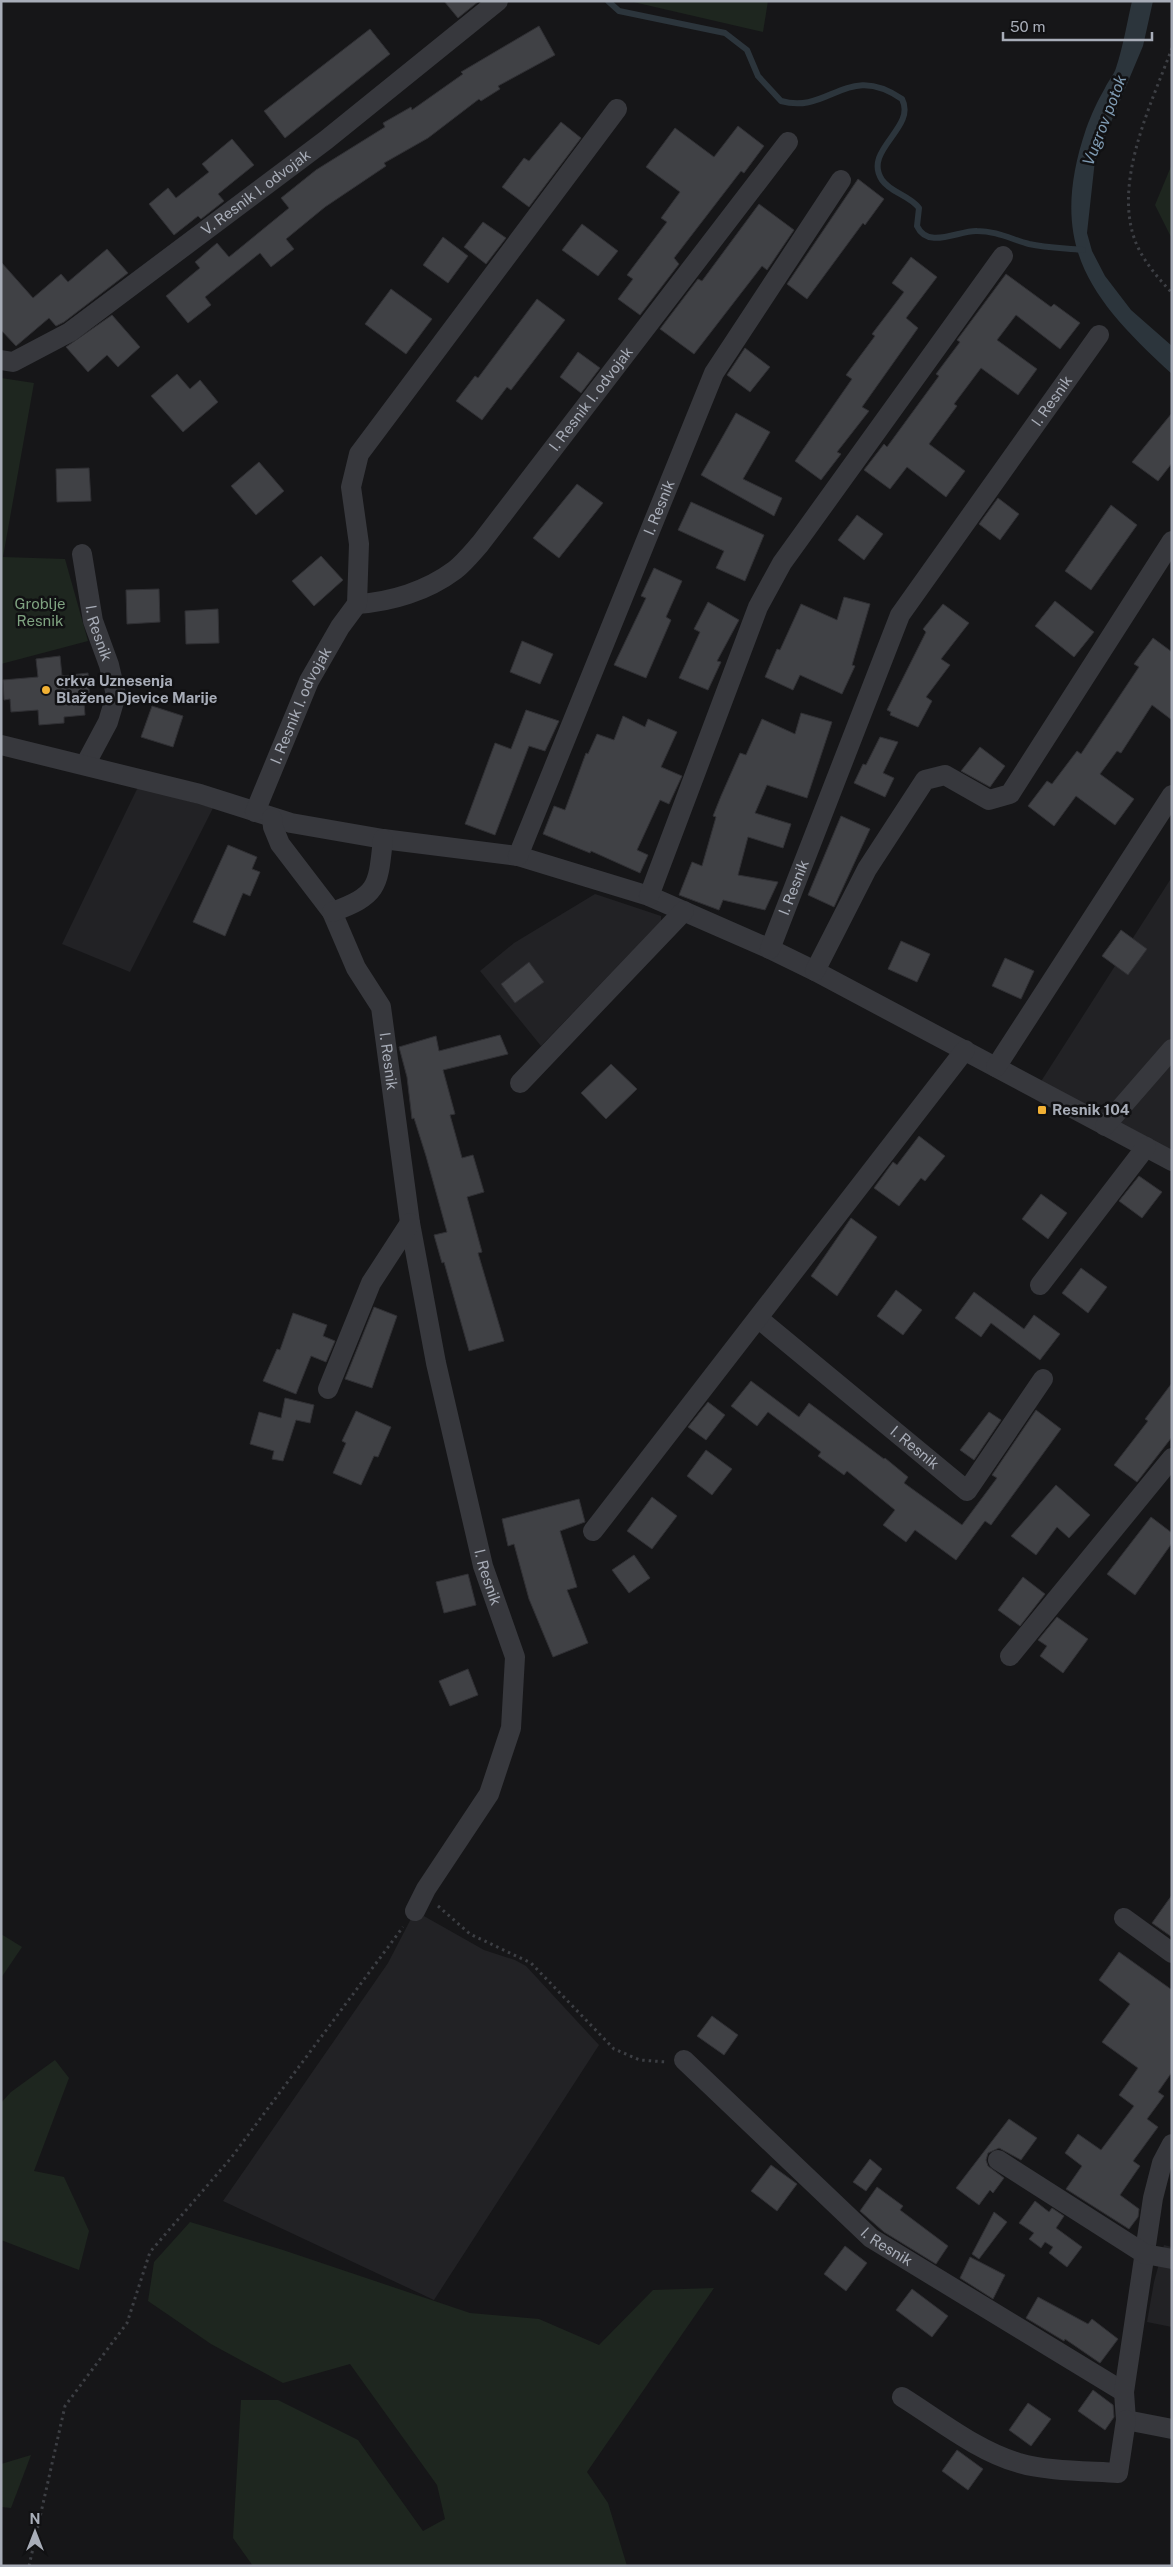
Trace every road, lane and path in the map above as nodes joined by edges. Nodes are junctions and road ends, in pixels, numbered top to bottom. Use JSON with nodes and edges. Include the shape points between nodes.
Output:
{"nodes":[{"id":1,"x":498,"y":1,"type":"edge"},
{"id":2,"x":1172,"y":48,"type":"edge"},
{"id":3,"x":617,"y":109,"type":"dead end"},
{"id":4,"x":788,"y":142,"type":"dead end"},
{"id":5,"x":842,"y":180,"type":"dead end"},
{"id":6,"x":1003,"y":256,"type":"dead end"},
{"id":7,"x":1172,"y":293,"type":"edge"},
{"id":8,"x":1099,"y":335,"type":"dead end"},
{"id":9,"x":1,"y":360,"type":"edge"},
{"id":10,"x":1172,"y":541,"type":"edge"},
{"id":11,"x":82,"y":554,"type":"dead end"},
{"id":12,"x":357,"y":604,"type":"junction"},
{"id":13,"x":1,"y":745,"type":"edge"},
{"id":14,"x":85,"y":765,"type":"junction"},
{"id":15,"x":1172,"y":795,"type":"edge"},
{"id":16,"x":264,"y":815,"type":"junction"},
{"id":17,"x":383,"y":839,"type":"junction"},
{"id":18,"x":518,"y":856,"type":"junction"},
{"id":19,"x":648,"y":896,"type":"junction"},
{"id":20,"x":684,"y":911,"type":"junction"},
{"id":21,"x":332,"y":912,"type":"junction"},
{"id":22,"x":770,"y":949,"type":"junction"},
{"id":23,"x":815,"y":971,"type":"junction"},
{"id":24,"x":965,"y":1050,"type":"junction"},
{"id":25,"x":1171,"y":1050,"type":"edge"},
{"id":26,"x":996,"y":1067,"type":"junction"},
{"id":27,"x":520,"y":1083,"type":"dead end"},
{"id":28,"x":1105,"y":1126,"type":"junction"},
{"id":29,"x":1146,"y":1147,"type":"junction"},
{"id":30,"x":1172,"y":1161,"type":"edge"},
{"id":31,"x":410,"y":1223,"type":"junction"},
{"id":32,"x":1040,"y":1285,"type":"dead end"},
{"id":33,"x":759,"y":1319,"type":"junction"},
{"id":34,"x":1043,"y":1379,"type":"dead end"},
{"id":35,"x":328,"y":1389,"type":"dead end"},
{"id":36,"x":1172,"y":1458,"type":"edge"},
{"id":37,"x":593,"y":1531,"type":"dead end"},
{"id":38,"x":1010,"y":1656,"type":"dead end"},
{"id":39,"x":426,"y":1890,"type":"junction"},
{"id":40,"x":415,"y":1911,"type":"joint"},
{"id":41,"x":1124,"y":1918,"type":"dead end"},
{"id":42,"x":1172,"y":1953,"type":"edge"},
{"id":43,"x":684,"y":2060,"type":"joint"},
{"id":44,"x":1172,"y":2144,"type":"edge"},
{"id":45,"x":998,"y":2160,"type":"dead end"},
{"id":46,"x":1145,"y":2254,"type":"junction"},
{"id":47,"x":1172,"y":2259,"type":"edge"},
{"id":48,"x":1124,"y":2392,"type":"junction"},
{"id":49,"x":902,"y":2397,"type":"dead end"},
{"id":50,"x":1126,"y":2420,"type":"junction"},
{"id":51,"x":1172,"y":2429,"type":"edge"},
{"id":52,"x":29,"y":2566,"type":"edge"}],
"edges":[{"from":1,"to":9,"type":"street","name":"V. Resnik I. odvojak","via":[[326,140],[70,332],[14,362]]},
{"from":2,"to":7,"type":"path","via":[[1135,154],[1128,196],[1129,220],[1136,244],[1152,271]]},
{"from":3,"to":12,"type":"street","via":[[359,454],[351,488],[359,544]]},
{"from":4,"to":12,"type":"street","name":"I. Resnik I. odvojak","via":[[480,544],[456,570],[421,589],[384,602]]},
{"from":5,"to":18,"type":"street","name":"I. Resnik","via":[[714,373]]},
{"from":6,"to":19,"type":"street","via":[[778,570],[758,607]]},
{"from":8,"to":22,"type":"street","name":"I. Resnik","via":[[900,615]]},
{"from":10,"to":23,"type":"street","via":[[1010,794],[988,800],[945,775],[925,780],[867,869]]},
{"from":11,"to":14,"type":"street","name":"I. Resnik","via":[[93,621],[116,695],[108,722]]},
{"from":12,"to":16,"type":"street","name":"I. Resnik I. odvojak","via":[[340,626],[310,682]]},
{"from":13,"to":14,"type":"street"},
{"from":14,"to":16,"type":"street","via":[[200,794]]},
{"from":15,"to":26,"type":"street"},
{"from":16,"to":17,"type":"street"},
{"from":16,"to":21,"type":"street","name":"I. Resnik","via":[[273,826],[280,844]]},
{"from":17,"to":18,"type":"street"},
{"from":17,"to":21,"type":"street","via":[[378,875],[370,891],[360,901]]},
{"from":18,"to":19,"type":"street"},
{"from":19,"to":20,"type":"street"},
{"from":20,"to":22,"type":"street"},
{"from":20,"to":27,"type":"street"},
{"from":21,"to":31,"type":"street","name":"I. Resnik","via":[[356,968],[381,1007]]},
{"from":22,"to":23,"type":"street"},
{"from":23,"to":24,"type":"street"},
{"from":24,"to":26,"type":"street"},
{"from":24,"to":33,"type":"street"},
{"from":25,"to":28,"type":"street"},
{"from":26,"to":28,"type":"street"},
{"from":28,"to":29,"type":"street"},
{"from":29,"to":30,"type":"street"},
{"from":29,"to":32,"type":"street"},
{"from":31,"to":35,"type":"street","via":[[371,1284]]},
{"from":31,"to":39,"type":"street","name":"I. Resnik","via":[[436,1363],[483,1566],[515,1657],[511,1728],[490,1794]]},
{"from":33,"to":34,"type":"street","name":"I. Resnik","via":[[967,1491]]},
{"from":33,"to":37,"type":"street"},
{"from":36,"to":38,"type":"street"},
{"from":39,"to":40,"type":"street","name":"I. Resnik"},
{"from":39,"to":43,"type":"path","via":[[441,1910],[470,1934],[531,1963],[597,2035],[614,2049],[640,2060],[660,2063]]},
{"from":40,"to":52,"type":"path","via":[[231,2158],[150,2252],[127,2323],[65,2406]]},
{"from":41,"to":42,"type":"street"},
{"from":43,"to":48,"type":"street","name":"I. Resnik","via":[[871,2238]]},
{"from":44,"to":46,"type":"street","via":[[1162,2163]]},
{"from":45,"to":46,"type":"street"},
{"from":46,"to":47,"type":"street"},
{"from":46,"to":48,"type":"street"},
{"from":48,"to":50,"type":"street"},
{"from":49,"to":50,"type":"street","via":[[986,2450],[1019,2464],[1118,2473]]},
{"from":50,"to":51,"type":"street"}]}
